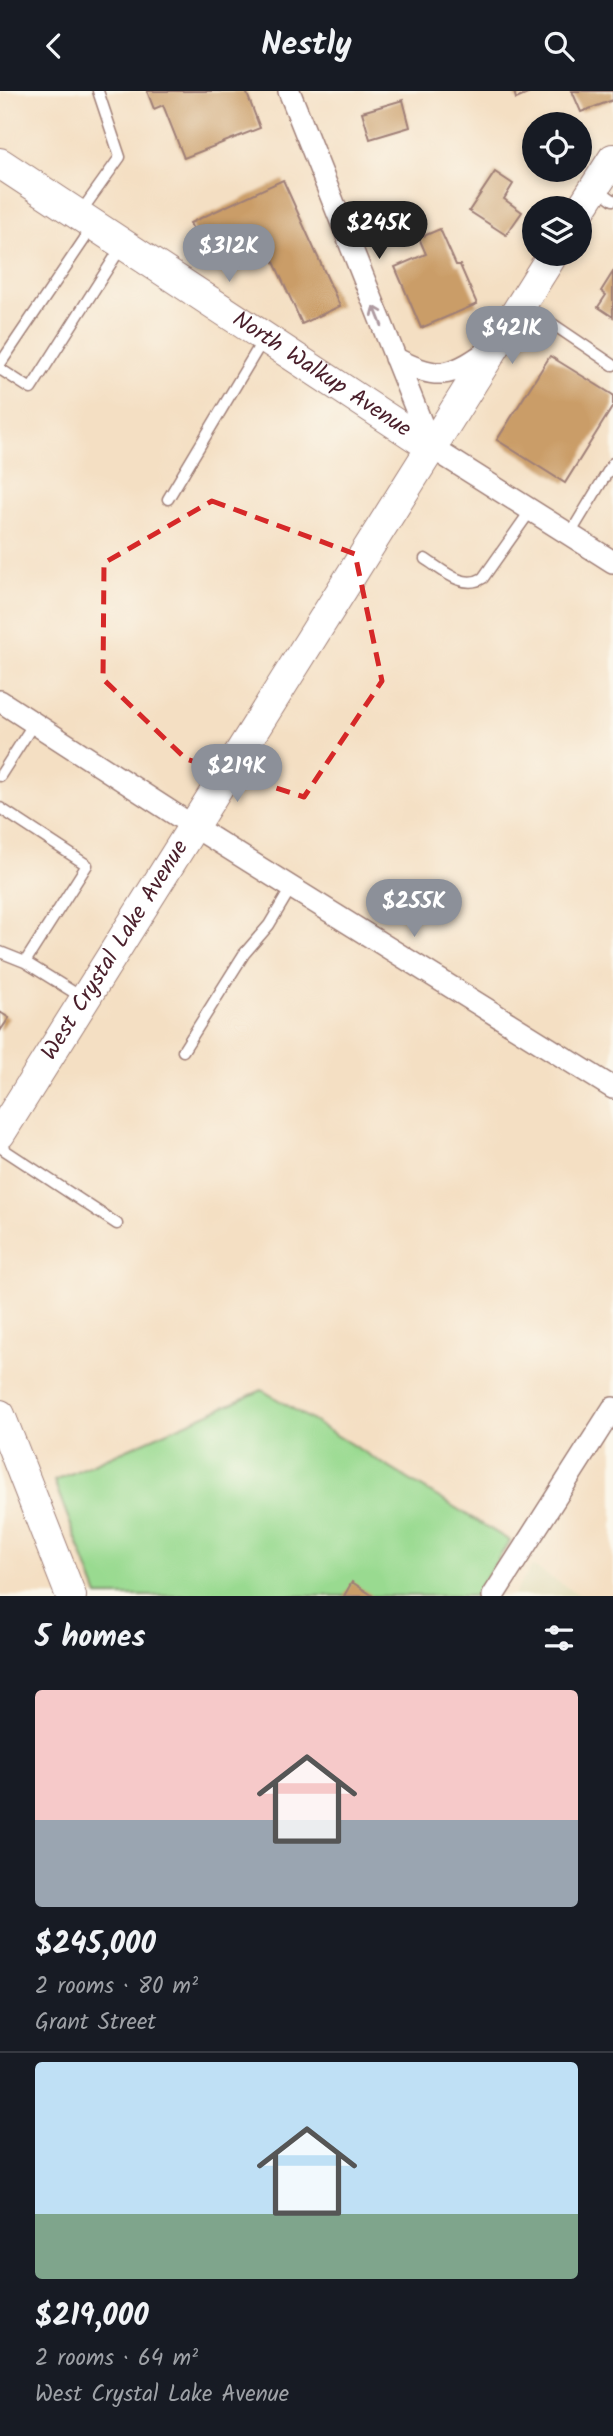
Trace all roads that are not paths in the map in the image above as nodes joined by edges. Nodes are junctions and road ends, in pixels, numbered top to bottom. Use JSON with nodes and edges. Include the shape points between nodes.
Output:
{"nodes":[{"id":1,"x":97,"y":91,"type":"edge"},
{"id":2,"x":289,"y":91,"type":"edge"},
{"id":3,"x":613,"y":159,"type":"edge"},
{"id":4,"x":0,"y":163,"type":"edge"},
{"id":5,"x":604,"y":194,"type":"edge"},
{"id":6,"x":86,"y":220,"type":"junction"},
{"id":7,"x":123,"y":245,"type":"junction"},
{"id":8,"x":545,"y":266,"type":"edge"},
{"id":9,"x":522,"y":303,"type":"junction"},
{"id":10,"x":264,"y":338,"type":"junction"},
{"id":11,"x":496,"y":344,"type":"junction"},
{"id":12,"x":395,"y":358,"type":"junction"},
{"id":13,"x":613,"y":365,"type":"edge"},
{"id":14,"x":0,"y":366,"type":"edge"},
{"id":15,"x":431,"y":447,"type":"junction"},
{"id":16,"x":613,"y":463,"type":"edge"},
{"id":17,"x":168,"y":499,"type":"dead end"},
{"id":18,"x":531,"y":510,"type":"junction"},
{"id":19,"x":570,"y":534,"type":"junction"},
{"id":20,"x":425,"y":559,"type":"dead end"},
{"id":21,"x":613,"y":562,"type":"edge"},
{"id":22,"x":0,"y":701,"type":"edge"},
{"id":23,"x":34,"y":723,"type":"junction"},
{"id":24,"x":0,"y":776,"type":"edge"},
{"id":25,"x":0,"y":808,"type":"edge"},
{"id":26,"x":193,"y":826,"type":"junction"},
{"id":27,"x":291,"y":888,"type":"junction"},
{"id":28,"x":0,"y":953,"type":"edge"},
{"id":29,"x":25,"y":962,"type":"junction"},
{"id":30,"x":84,"y":998,"type":"junction"},
{"id":31,"x":183,"y":1051,"type":"dead end"},
{"id":32,"x":613,"y":1088,"type":"edge"},
{"id":33,"x":0,"y":1134,"type":"edge"},
{"id":34,"x":0,"y":1147,"type":"edge"},
{"id":35,"x":117,"y":1224,"type":"dead end"},
{"id":36,"x":613,"y":1408,"type":"edge"},
{"id":37,"x":0,"y":1415,"type":"edge"},
{"id":38,"x":71,"y":1596,"type":"edge"},
{"id":39,"x":493,"y":1596,"type":"edge"}],
"edges":[{"from":1,"to":6,"type":"lane","via":[[120,157]]},
{"from":12,"to":2,"type":"street","one_way":true},
{"from":3,"to":5,"type":"street"},
{"from":4,"to":6,"type":"street","name":"North Walkup Avenue"},
{"from":6,"to":7,"type":"street","name":"North Walkup Avenue"},
{"from":6,"to":14,"type":"lane"},
{"from":7,"to":10,"type":"street","name":"North Walkup Avenue"},
{"from":7,"to":14,"type":"lane","via":[[31,389]]},
{"from":8,"to":9,"type":"street","name":"West Crystal Lake Avenue"},
{"from":9,"to":11,"type":"street","name":"West Crystal Lake Avenue"},
{"from":9,"to":13,"type":"lane"},
{"from":10,"to":15,"type":"street","name":"North Walkup Avenue"},
{"from":10,"to":17,"type":"lane"},
{"from":11,"to":12,"type":"street","via":[[461,370],[441,374]]},
{"from":11,"to":15,"type":"street","name":"West Crystal Lake Avenue"},
{"from":12,"to":15,"type":"street"},
{"from":15,"to":18,"type":"street"},
{"from":15,"to":26,"type":"street","name":"West Crystal Lake Avenue"},
{"from":16,"to":19,"type":"lane"},
{"from":18,"to":19,"type":"street"},
{"from":18,"to":20,"type":"lane","via":[[483,578],[474,583],[464,582]]},
{"from":19,"to":21,"type":"street"},
{"from":22,"to":23,"type":"street"},
{"from":23,"to":24,"type":"lane"},
{"from":23,"to":26,"type":"street"},
{"from":25,"to":29,"type":"lane","via":[[87,865]]},
{"from":26,"to":27,"type":"street"},
{"from":26,"to":30,"type":"street","name":"West Crystal Lake Avenue"},
{"from":27,"to":31,"type":"lane"},
{"from":27,"to":32,"type":"street"},
{"from":28,"to":29,"type":"lane"},
{"from":29,"to":30,"type":"lane"},
{"from":30,"to":33,"type":"street","name":"West Crystal Lake Avenue"},
{"from":34,"to":35,"type":"lane"},
{"from":36,"to":39,"type":"street"},
{"from":37,"to":38,"type":"street"}]}
